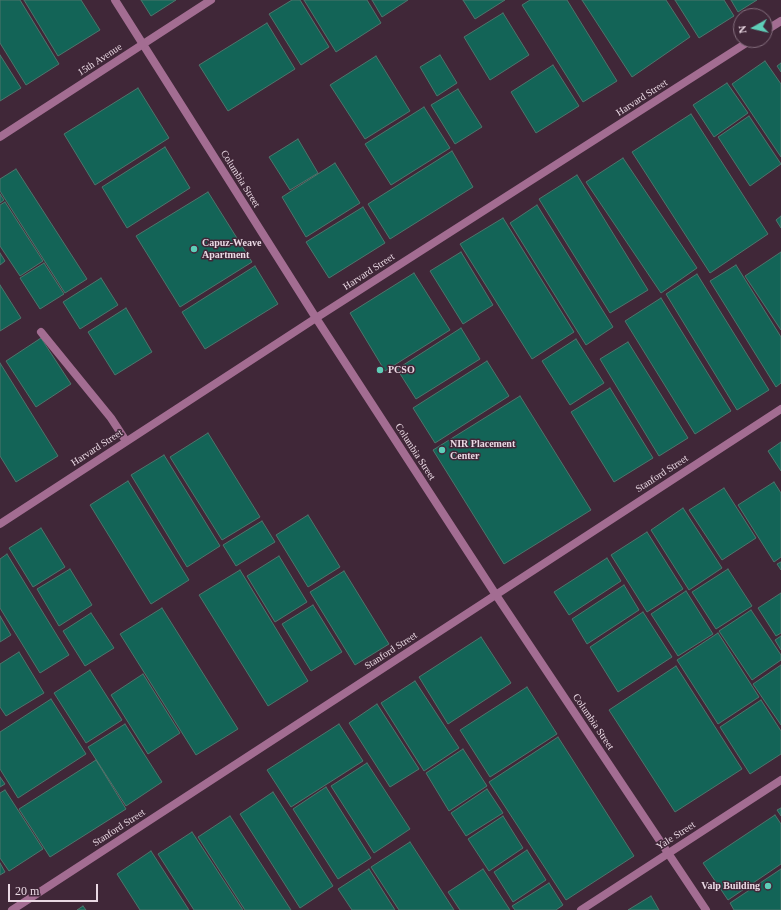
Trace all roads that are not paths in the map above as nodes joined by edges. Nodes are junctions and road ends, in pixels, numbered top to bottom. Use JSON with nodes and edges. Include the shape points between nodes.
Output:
{"nodes":[{"id":1,"x":115,"y":0,"type":"edge"},
{"id":2,"x":211,"y":0,"type":"edge"},
{"id":3,"x":143,"y":44,"type":"junction"},
{"id":4,"x":738,"y":48,"type":"edge"},
{"id":5,"x":0,"y":137,"type":"edge"},
{"id":6,"x":316,"y":318,"type":"junction"},
{"id":7,"x":41,"y":332,"type":"dead end"},
{"id":8,"x":781,"y":409,"type":"edge"},
{"id":9,"x":126,"y":441,"type":"junction"},
{"id":10,"x":0,"y":524,"type":"edge"},
{"id":11,"x":496,"y":595,"type":"junction"},
{"id":12,"x":781,"y":780,"type":"edge"},
{"id":13,"x":668,"y":853,"type":"junction"},
{"id":14,"x":12,"y":910,"type":"edge"},
{"id":15,"x":581,"y":910,"type":"edge"},
{"id":16,"x":706,"y":910,"type":"edge"}],
"edges":[{"from":1,"to":3,"type":"street","name":"Columbia Street"},
{"from":2,"to":3,"type":"street","name":"15th Avenue"},
{"from":3,"to":5,"type":"street","name":"15th Avenue"},
{"from":3,"to":6,"type":"street","name":"Columbia Street"},
{"from":4,"to":6,"type":"street","name":"Harvard Street"},
{"from":6,"to":9,"type":"street","name":"Harvard Street"},
{"from":6,"to":11,"type":"street","name":"Columbia Street"},
{"from":7,"to":9,"type":"street","via":[[111,418]]},
{"from":8,"to":11,"type":"street","name":"Stanford Street"},
{"from":9,"to":10,"type":"street","name":"Harvard Street"},
{"from":11,"to":13,"type":"street","name":"Columbia Street"},
{"from":11,"to":14,"type":"street","name":"Stanford Street"},
{"from":12,"to":13,"type":"street","name":"Yale Street"},
{"from":13,"to":15,"type":"street","name":"Yale Street"},
{"from":13,"to":16,"type":"street","name":"Columbia Street"}]}
